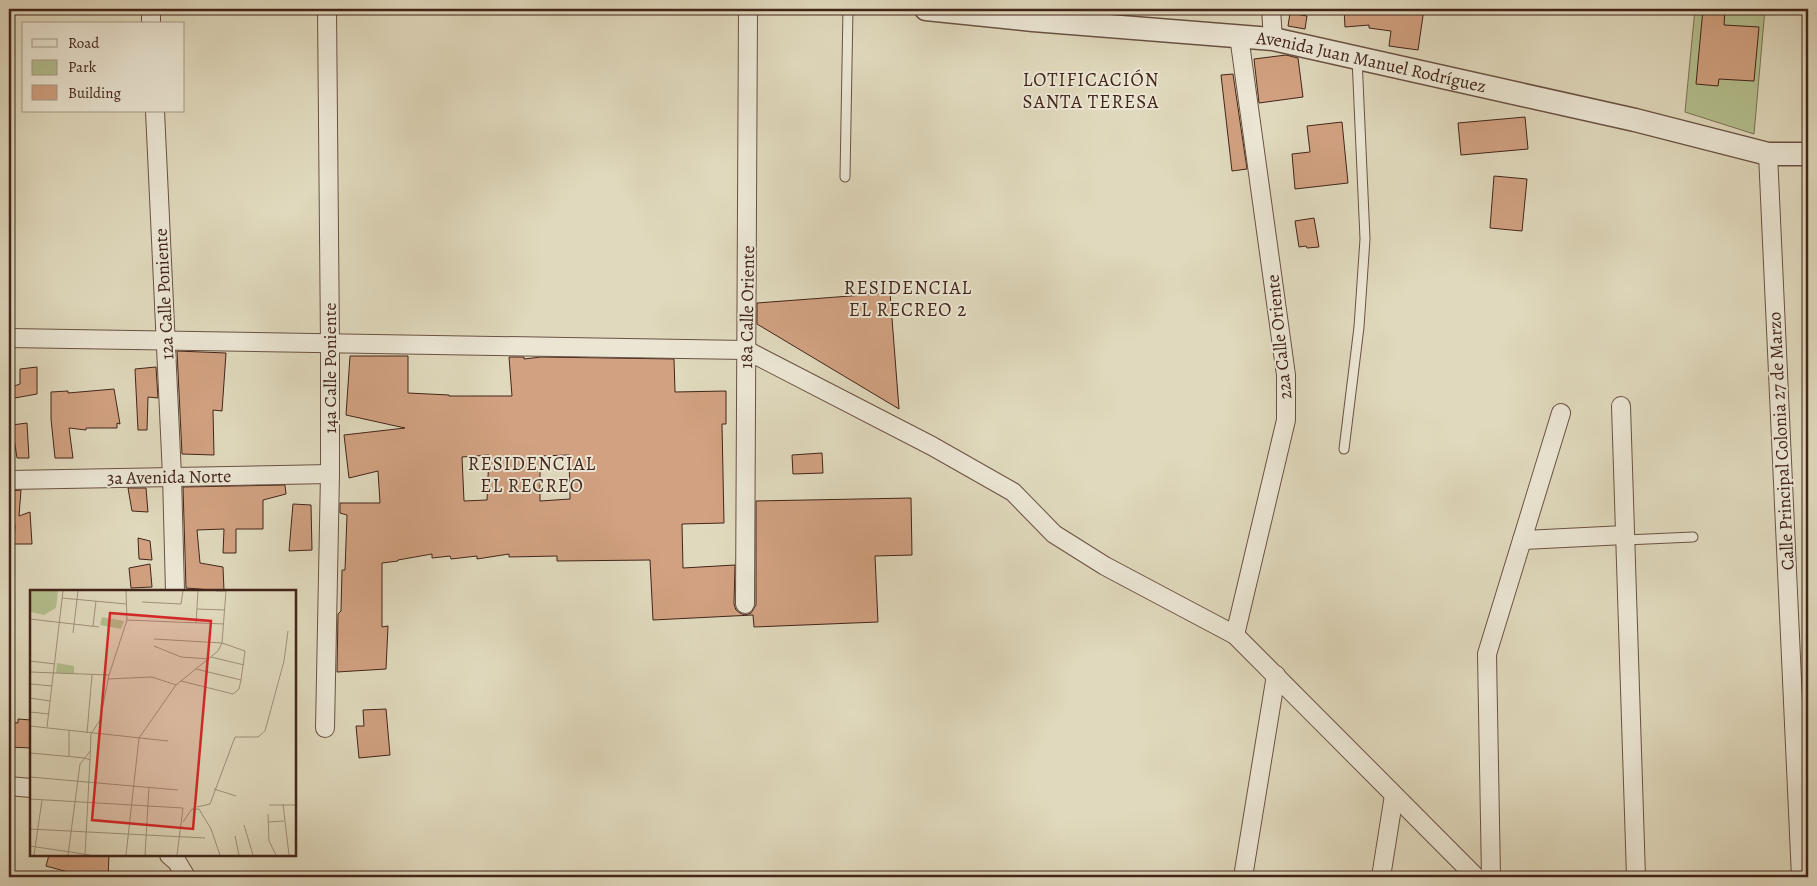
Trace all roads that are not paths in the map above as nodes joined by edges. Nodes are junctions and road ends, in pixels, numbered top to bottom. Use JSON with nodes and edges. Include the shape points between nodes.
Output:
{"nodes":[{"id":1,"x":150,"y":9,"type":"edge"},
{"id":2,"x":327,"y":9,"type":"edge"},
{"id":3,"x":748,"y":9,"type":"edge"},
{"id":4,"x":848,"y":9,"type":"edge"},
{"id":5,"x":926,"y":9,"type":"edge"},
{"id":6,"x":1271,"y":9,"type":"edge"},
{"id":7,"x":1033,"y":14,"type":"edge"},
{"id":8,"x":151,"y":22,"type":"edge"},
{"id":9,"x":1240,"y":36,"type":"junction"},
{"id":10,"x":1273,"y":39,"type":"junction"},
{"id":11,"x":1357,"y":58,"type":"junction"},
{"id":12,"x":155,"y":112,"type":"edge"},
{"id":13,"x":1768,"y":154,"type":"junction"},
{"id":14,"x":1808,"y":154,"type":"edge"},
{"id":15,"x":845,"y":177,"type":"dead end"},
{"id":16,"x":9,"y":338,"type":"edge"},
{"id":17,"x":166,"y":339,"type":"junction"},
{"id":18,"x":330,"y":344,"type":"junction"},
{"id":19,"x":746,"y":350,"type":"junction"},
{"id":20,"x":1621,"y":406,"type":"dead end"},
{"id":21,"x":1561,"y":412,"type":"dead end"},
{"id":22,"x":1344,"y":450,"type":"dead end"},
{"id":23,"x":330,"y":474,"type":"junction"},
{"id":24,"x":172,"y":476,"type":"junction"},
{"id":25,"x":9,"y":480,"type":"edge"},
{"id":26,"x":1693,"y":537,"type":"dead end"},
{"id":27,"x":1625,"y":538,"type":"junction"},
{"id":28,"x":1522,"y":540,"type":"junction"},
{"id":29,"x":174,"y":590,"type":"edge"},
{"id":30,"x":744,"y":604,"type":"dead end"},
{"id":31,"x":1235,"y":634,"type":"junction"},
{"id":32,"x":1276,"y":675,"type":"junction"},
{"id":33,"x":325,"y":728,"type":"dead end"},
{"id":34,"x":1802,"y":756,"type":"edge"},
{"id":35,"x":9,"y":786,"type":"edge"},
{"id":36,"x":30,"y":789,"type":"edge"},
{"id":37,"x":1394,"y":795,"type":"junction"},
{"id":38,"x":170,"y":856,"type":"edge"},
{"id":39,"x":186,"y":877,"type":"edge"},
{"id":40,"x":1243,"y":877,"type":"edge"},
{"id":41,"x":1381,"y":877,"type":"edge"},
{"id":42,"x":1476,"y":877,"type":"edge"},
{"id":43,"x":1491,"y":877,"type":"edge"},
{"id":44,"x":1636,"y":877,"type":"edge"},
{"id":45,"x":1801,"y":877,"type":"edge"}],
"edges":[{"from":1,"to":8,"type":"street"},
{"from":2,"to":18,"type":"street","name":"14a Calle Poniente"},
{"from":3,"to":19,"type":"street","name":"18a Calle Oriente"},
{"from":4,"to":15,"type":"lane"},
{"from":5,"to":7,"type":"street","name":"Avenida Juan Manuel Rodríguez"},
{"from":6,"to":10,"type":"street"},
{"from":7,"to":9,"type":"street","name":"Avenida Juan Manuel Rodríguez"},
{"from":9,"to":10,"type":"street","name":"Avenida Juan Manuel Rodríguez"},
{"from":9,"to":31,"type":"street","name":"22a Calle Oriente","via":[[1286,375],[1286,420]]},
{"from":10,"to":11,"type":"street","name":"Avenida Juan Manuel Rodríguez"},
{"from":11,"to":13,"type":"street","name":"Avenida Juan Manuel Rodríguez","via":[[1635,120]]},
{"from":11,"to":22,"type":"lane","via":[[1365,238],[1359,327]]},
{"from":12,"to":17,"type":"street","name":"12a Calle Poniente"},
{"from":13,"to":14,"type":"street","name":"Avenida Juan Manuel Rodríguez"},
{"from":13,"to":34,"type":"street","name":"Calle Principal Colonia 27 de Marzo"},
{"from":16,"to":17,"type":"street"},
{"from":17,"to":18,"type":"street"},
{"from":17,"to":24,"type":"street","name":"12a Calle Poniente"},
{"from":18,"to":19,"type":"street"},
{"from":18,"to":23,"type":"street","name":"14a Calle Poniente"},
{"from":19,"to":30,"type":"street","name":"18a Calle Oriente"},
{"from":19,"to":31,"type":"street","via":[[932,446],[1013,492],[1054,534],[1105,566]]},
{"from":20,"to":27,"type":"street"},
{"from":21,"to":28,"type":"street"},
{"from":23,"to":24,"type":"street","name":"3a Avenida Norte"},
{"from":23,"to":33,"type":"street","name":"14a Calle Poniente"},
{"from":24,"to":25,"type":"street","name":"3a Avenida Norte"},
{"from":24,"to":29,"type":"street","name":"12a Calle Poniente"},
{"from":26,"to":27,"type":"lane"},
{"from":27,"to":28,"type":"street"},
{"from":27,"to":44,"type":"street"},
{"from":28,"to":43,"type":"street","via":[[1487,654]]},
{"from":31,"to":32,"type":"street"},
{"from":32,"to":37,"type":"street"},
{"from":32,"to":40,"type":"street"},
{"from":34,"to":45,"type":"street","name":"Calle Principal Colonia 27 de Marzo"},
{"from":35,"to":36,"type":"street"},
{"from":37,"to":41,"type":"street"},
{"from":37,"to":42,"type":"street"},
{"from":38,"to":39,"type":"street"}]}
